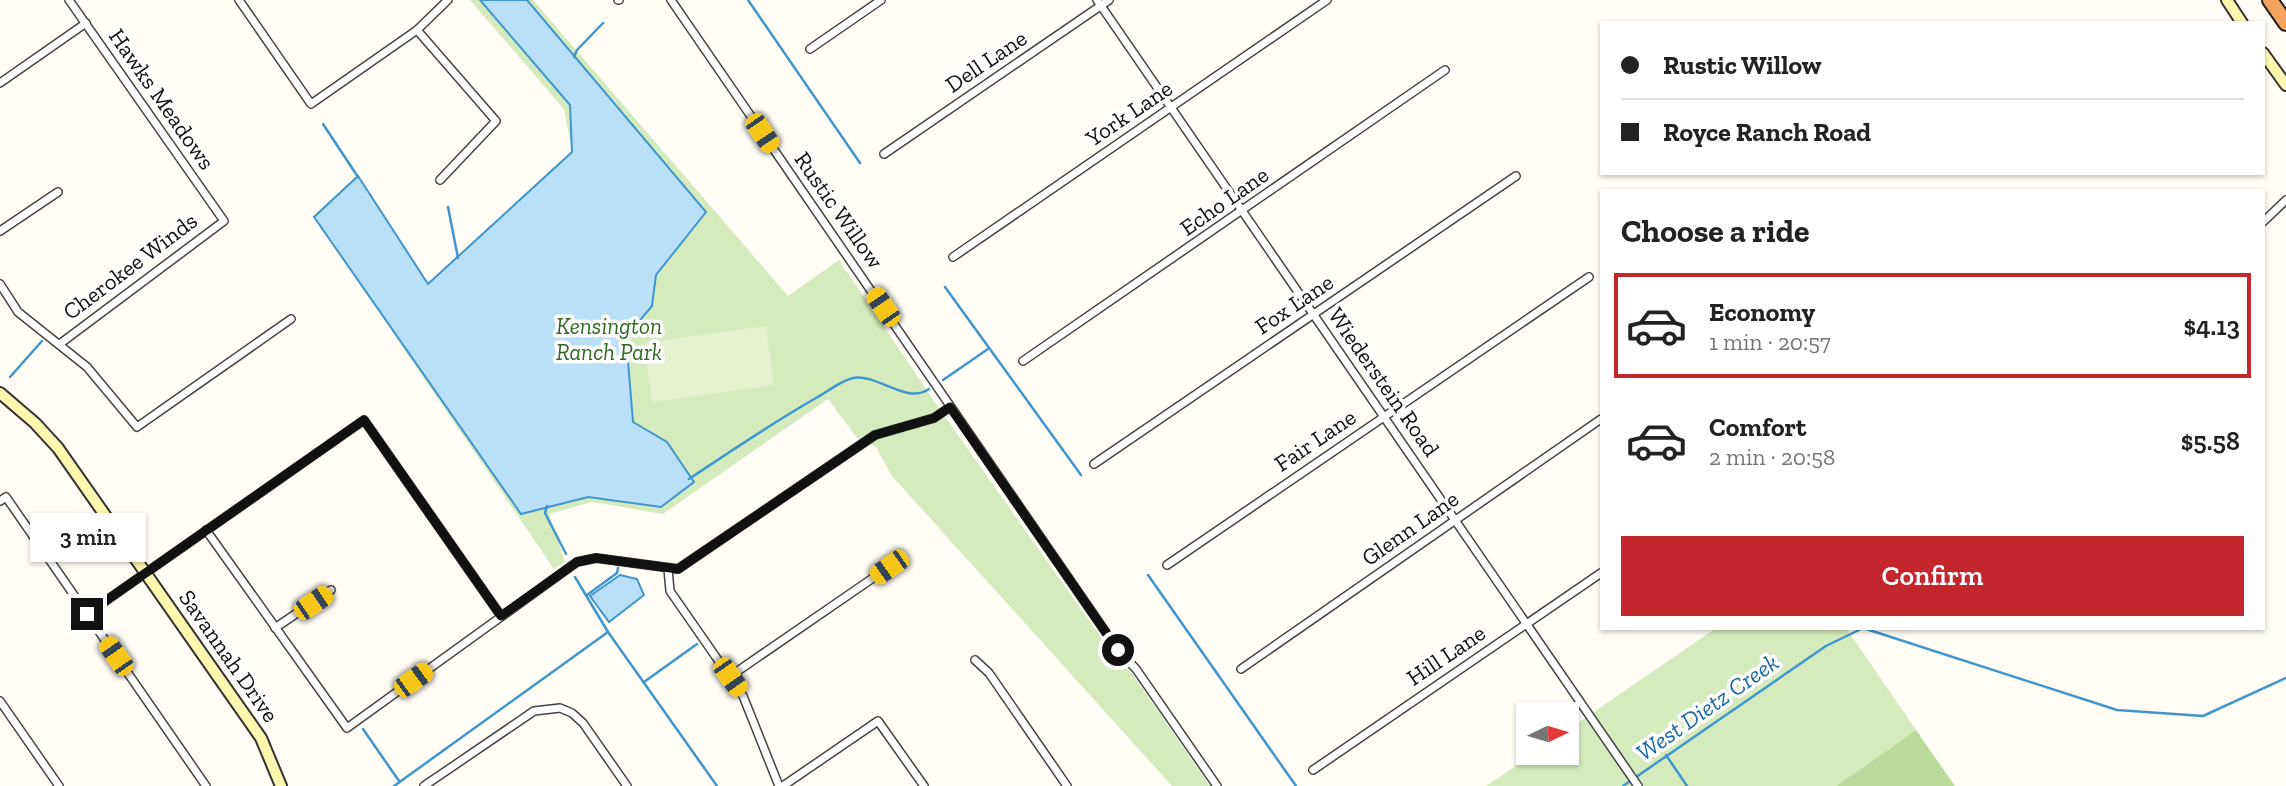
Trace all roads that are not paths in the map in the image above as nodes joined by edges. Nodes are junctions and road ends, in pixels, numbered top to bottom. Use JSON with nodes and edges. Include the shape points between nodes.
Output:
{"nodes":[{"id":1,"x":69,"y":0,"type":"edge"},
{"id":2,"x":239,"y":0,"type":"edge"},
{"id":3,"x":448,"y":0,"type":"edge"},
{"id":4,"x":671,"y":0,"type":"edge"},
{"id":5,"x":881,"y":0,"type":"edge"},
{"id":6,"x":1109,"y":0,"type":"edge"},
{"id":7,"x":1327,"y":0,"type":"edge"},
{"id":8,"x":2227,"y":0,"type":"edge"},
{"id":9,"x":2270,"y":0,"type":"edge"},
{"id":10,"x":1099,"y":3,"type":"edge"},
{"id":11,"x":2241,"y":21,"type":"edge"},
{"id":12,"x":86,"y":23,"type":"junction"},
{"id":13,"x":2286,"y":23,"type":"edge"},
{"id":14,"x":418,"y":30,"type":"junction"},
{"id":15,"x":810,"y":49,"type":"dead end"},
{"id":16,"x":2265,"y":56,"type":"edge"},
{"id":17,"x":1445,"y":70,"type":"dead end"},
{"id":18,"x":0,"y":83,"type":"edge"},
{"id":19,"x":2286,"y":85,"type":"edge"},
{"id":20,"x":1171,"y":107,"type":"junction"},
{"id":21,"x":884,"y":154,"type":"dead end"},
{"id":22,"x":1516,"y":176,"type":"dead end"},
{"id":23,"x":440,"y":180,"type":"dead end"},
{"id":24,"x":58,"y":192,"type":"dead end"},
{"id":25,"x":2286,"y":200,"type":"edge"},
{"id":26,"x":1243,"y":211,"type":"junction"},
{"id":27,"x":2265,"y":220,"type":"edge"},
{"id":28,"x":223,"y":221,"type":"joint"},
{"id":29,"x":0,"y":231,"type":"edge"},
{"id":30,"x":953,"y":257,"type":"dead end"},
{"id":31,"x":1589,"y":277,"type":"dead end"},
{"id":32,"x":0,"y":284,"type":"edge"},
{"id":33,"x":1313,"y":314,"type":"junction"},
{"id":34,"x":291,"y":320,"type":"dead end"},
{"id":35,"x":61,"y":343,"type":"junction"},
{"id":36,"x":1023,"y":361,"type":"dead end"},
{"id":37,"x":0,"y":393,"type":"edge"},
{"id":38,"x":950,"y":407,"type":"junction"},
{"id":39,"x":1384,"y":416,"type":"junction"},
{"id":40,"x":1600,"y":420,"type":"edge"},
{"id":41,"x":1094,"y":464,"type":"dead end"},
{"id":42,"x":3,"y":499,"type":"edge"},
{"id":43,"x":1456,"y":520,"type":"junction"},
{"id":44,"x":206,"y":530,"type":"junction"},
{"id":45,"x":1167,"y":565,"type":"dead end"},
{"id":46,"x":889,"y":567,"type":"dead end"},
{"id":47,"x":668,"y":569,"type":"junction"},
{"id":48,"x":145,"y":573,"type":"junction"},
{"id":49,"x":1600,"y":574,"type":"edge"},
{"id":50,"x":331,"y":590,"type":"dead end"},
{"id":51,"x":87,"y":614,"type":"junction"},
{"id":52,"x":501,"y":616,"type":"junction"},
{"id":53,"x":1527,"y":624,"type":"junction"},
{"id":54,"x":275,"y":628,"type":"junction"},
{"id":55,"x":975,"y":660,"type":"dead end"},
{"id":56,"x":1241,"y":669,"type":"dead end"},
{"id":57,"x":730,"y":677,"type":"junction"},
{"id":58,"x":0,"y":701,"type":"edge"},
{"id":59,"x":1313,"y":770,"type":"dead end"},
{"id":60,"x":59,"y":786,"type":"edge"},
{"id":61,"x":206,"y":786,"type":"edge"},
{"id":62,"x":281,"y":786,"type":"edge"},
{"id":63,"x":424,"y":786,"type":"edge"},
{"id":64,"x":626,"y":786,"type":"edge"},
{"id":65,"x":781,"y":786,"type":"edge"},
{"id":66,"x":924,"y":786,"type":"edge"},
{"id":67,"x":1067,"y":786,"type":"edge"},
{"id":68,"x":1217,"y":786,"type":"edge"},
{"id":69,"x":1638,"y":786,"type":"edge"}],
"edges":[{"from":1,"to":12,"type":"street","name":"Hawks Meadows"},
{"from":2,"to":14,"type":"street","via":[[311,104]]},
{"from":3,"to":14,"type":"street"},
{"from":4,"to":38,"type":"street","name":"Rustic Willow"},
{"from":5,"to":15,"type":"street"},
{"from":6,"to":10,"type":"street","name":"Dell Lane"},
{"from":7,"to":20,"type":"street","name":"York Lane"},
{"from":8,"to":11,"type":"street"},
{"from":9,"to":13,"type":"highway"},
{"from":10,"to":20,"type":"street","name":"Wiederstein Road"},
{"from":10,"to":21,"type":"street","name":"Dell Lane"},
{"from":12,"to":18,"type":"street"},
{"from":12,"to":28,"type":"street","name":"Hawks Meadows"},
{"from":14,"to":23,"type":"street","via":[[496,121]]},
{"from":16,"to":19,"type":"street"},
{"from":17,"to":26,"type":"street","name":"Echo Lane"},
{"from":20,"to":26,"type":"street","name":"Wiederstein Road"},
{"from":20,"to":30,"type":"street","name":"York Lane"},
{"from":22,"to":33,"type":"street","name":"Fox Lane"},
{"from":24,"to":29,"type":"street"},
{"from":25,"to":27,"type":"street"},
{"from":26,"to":33,"type":"street","name":"Wiederstein Road"},
{"from":26,"to":36,"type":"street","name":"Echo Lane"},
{"from":28,"to":35,"type":"street","name":"Cherokee Winds"},
{"from":31,"to":39,"type":"street","name":"Fair Lane"},
{"from":32,"to":35,"type":"street","via":[[19,312]]},
{"from":33,"to":39,"type":"street","name":"Wiederstein Road"},
{"from":33,"to":41,"type":"street","name":"Fox Lane"},
{"from":34,"to":35,"type":"street","via":[[137,427]]},
{"from":37,"to":48,"type":"street","name":"Savannah Drive","via":[[58,448]]},
{"from":38,"to":47,"type":"street","via":[[934,418],[875,435],[691,561]]},
{"from":38,"to":68,"type":"street","name":"Rustic Willow"},
{"from":39,"to":43,"type":"street","name":"Wiederstein Road"},
{"from":39,"to":45,"type":"street","name":"Fair Lane"},
{"from":40,"to":43,"type":"street","name":"Glenn Lane"},
{"from":42,"to":51,"type":"street"},
{"from":43,"to":53,"type":"street","name":"Wiederstein Road"},
{"from":43,"to":56,"type":"street","name":"Glenn Lane"},
{"from":44,"to":48,"type":"street"},
{"from":44,"to":52,"type":"street","via":[[364,420]]},
{"from":44,"to":54,"type":"street"},
{"from":46,"to":57,"type":"street"},
{"from":47,"to":52,"type":"street","via":[[596,558],[577,562]]},
{"from":47,"to":57,"type":"street","via":[[670,591]]},
{"from":48,"to":51,"type":"street"},
{"from":48,"to":62,"type":"street","name":"Savannah Drive","via":[[261,738]]},
{"from":49,"to":53,"type":"street","name":"Hill Lane"},
{"from":50,"to":54,"type":"street"},
{"from":51,"to":61,"type":"street"},
{"from":52,"to":54,"type":"street","via":[[346,728]]},
{"from":53,"to":59,"type":"street","name":"Hill Lane"},
{"from":53,"to":69,"type":"street","name":"Wiederstein Road"},
{"from":55,"to":67,"type":"street","via":[[989,673]]},
{"from":57,"to":65,"type":"street","via":[[743,696]]},
{"from":58,"to":60,"type":"street"},
{"from":63,"to":64,"type":"street","via":[[534,711],[560,708],[583,723]]},
{"from":65,"to":66,"type":"street","via":[[878,721]]}]}
